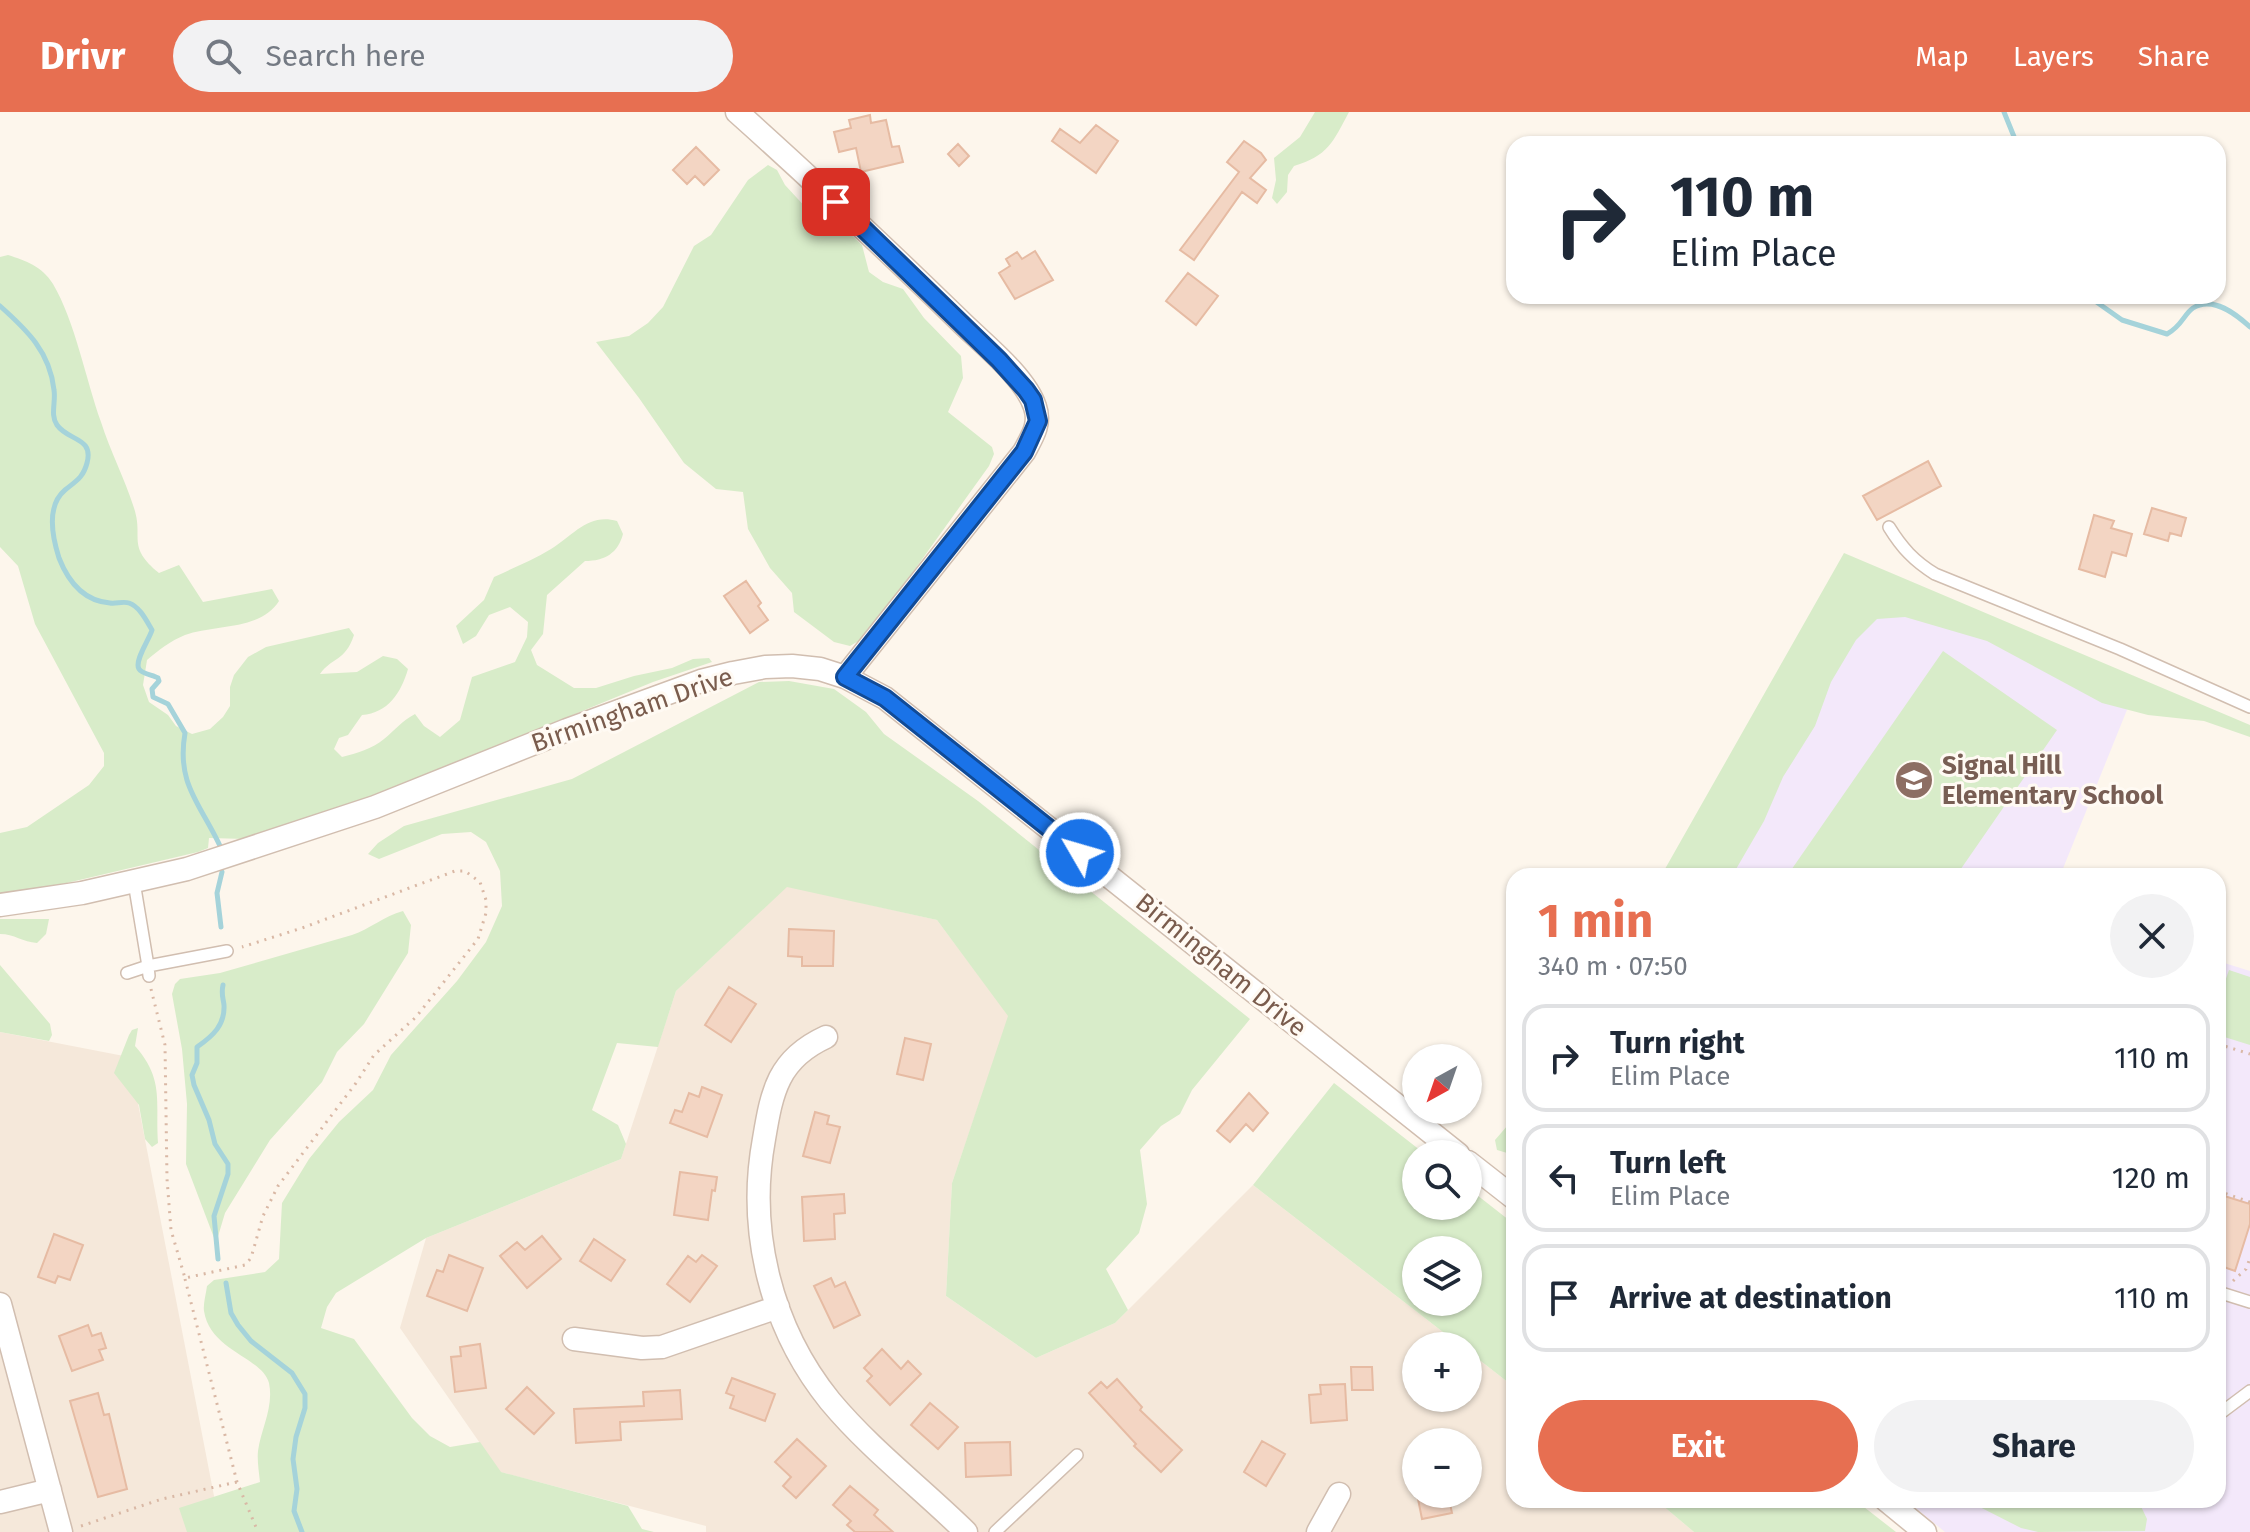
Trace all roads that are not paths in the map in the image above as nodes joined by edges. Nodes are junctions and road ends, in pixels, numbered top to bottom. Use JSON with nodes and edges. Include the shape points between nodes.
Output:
{"nodes":[{"id":1,"x":737,"y":112,"type":"edge"},
{"id":2,"x":1889,"y":527,"type":"dead end"},
{"id":3,"x":845,"y":677,"type":"junction"},
{"id":4,"x":2250,"y":707,"type":"edge"},
{"id":5,"x":134,"y":882,"type":"junction"},
{"id":6,"x":0,"y":905,"type":"edge"},
{"id":7,"x":227,"y":951,"type":"road end"},
{"id":8,"x":148,"y":971,"type":"junction"},
{"id":9,"x":127,"y":973,"type":"dead end"},
{"id":10,"x":826,"y":1037,"type":"dead end"},
{"id":11,"x":1440,"y":1140,"type":"edge"},
{"id":12,"x":1482,"y":1173,"type":"edge"},
{"id":13,"x":1506,"y":1192,"type":"edge"},
{"id":14,"x":2226,"y":1294,"type":"edge"},
{"id":15,"x":2250,"y":1302,"type":"edge"},
{"id":16,"x":0,"y":1304,"type":"edge"},
{"id":17,"x":778,"y":1307,"type":"junction"},
{"id":18,"x":574,"y":1339,"type":"dead end"},
{"id":19,"x":2250,"y":1391,"type":"edge"},
{"id":20,"x":2226,"y":1409,"type":"edge"},
{"id":21,"x":1077,"y":1455,"type":"dead end"},
{"id":22,"x":50,"y":1490,"type":"junction"},
{"id":23,"x":1339,"y":1494,"type":"dead end"},
{"id":24,"x":0,"y":1502,"type":"edge"},
{"id":25,"x":1896,"y":1508,"type":"edge"},
{"id":26,"x":68,"y":1530,"type":"edge"},
{"id":27,"x":966,"y":1532,"type":"edge"},
{"id":28,"x":995,"y":1532,"type":"edge"},
{"id":29,"x":1318,"y":1532,"type":"edge"},
{"id":30,"x":1925,"y":1532,"type":"edge"}],
"edges":[{"from":1,"to":3,"type":"street","via":[[999,360],[1037,411],[1035,431],[1024,452]]},
{"from":2,"to":4,"type":"lane","via":[[1902,549],[1935,574]]},
{"from":3,"to":5,"type":"street","name":"Birmingham Drive","via":[[792,666],[701,681],[375,807]]},
{"from":3,"to":11,"type":"street","name":"Birmingham Drive","via":[[885,698]]},
{"from":5,"to":6,"type":"street","name":"Birmingham Drive"},
{"from":5,"to":8,"type":"lane"},
{"from":7,"to":8,"type":"lane"},
{"from":8,"to":9,"type":"lane"},
{"from":10,"to":17,"type":"street","via":[[808,1045],[779,1077],[763,1143],[759,1230]]},
{"from":12,"to":13,"type":"street"},
{"from":14,"to":15,"type":"lane"},
{"from":16,"to":22,"type":"street"},
{"from":17,"to":18,"type":"street","via":[[662,1347]]},
{"from":17,"to":27,"type":"street","via":[[801,1358],[831,1402]]},
{"from":19,"to":20,"type":"lane"},
{"from":21,"to":28,"type":"lane"},
{"from":22,"to":24,"type":"street"},
{"from":22,"to":26,"type":"street"},
{"from":23,"to":29,"type":"street"},
{"from":25,"to":30,"type":"street"}]}
